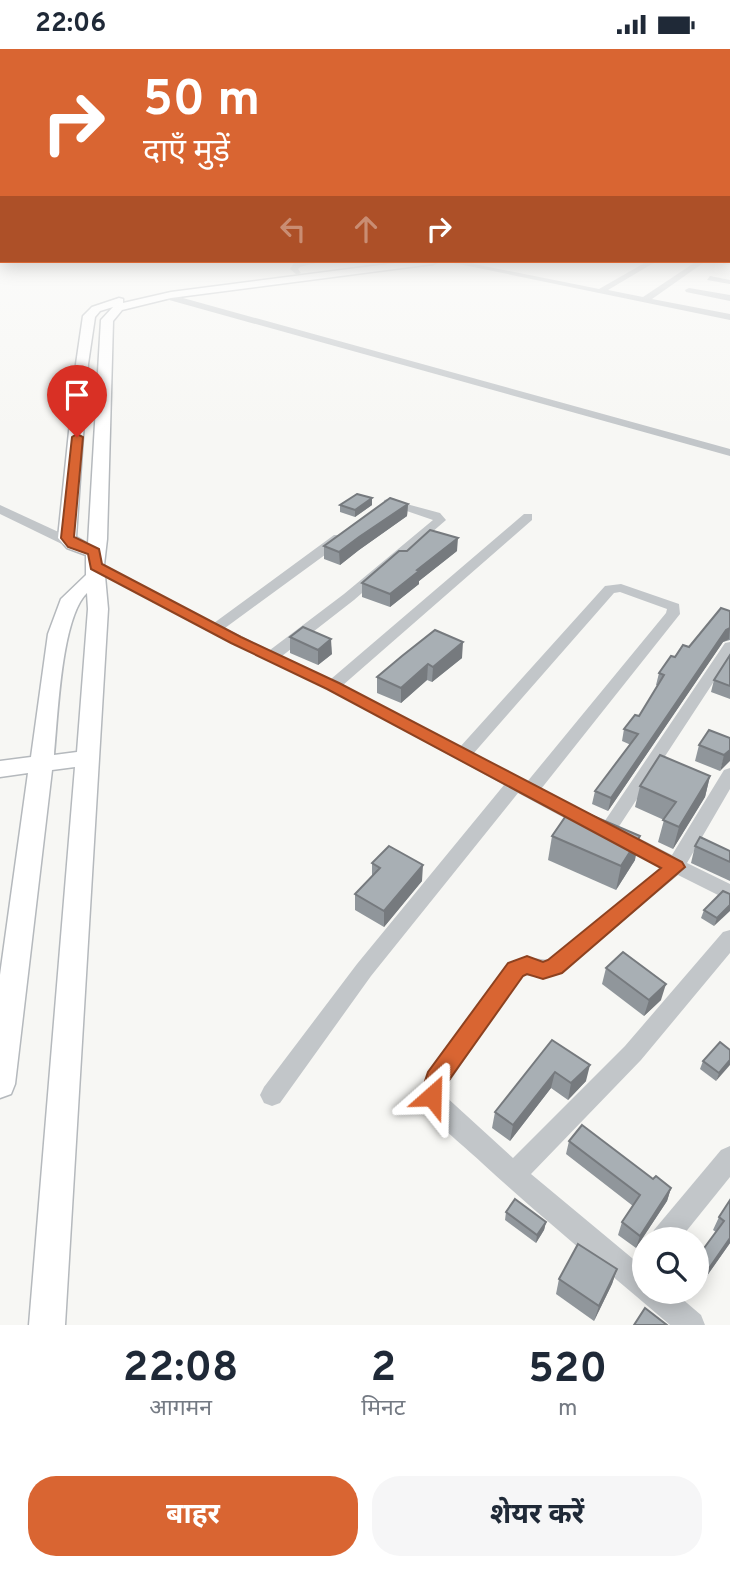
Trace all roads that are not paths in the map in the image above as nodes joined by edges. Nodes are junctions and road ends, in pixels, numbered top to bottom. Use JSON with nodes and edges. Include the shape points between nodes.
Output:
{"nodes":[{"id":1,"x":92,"y":314,"type":"edge"},
{"id":2,"x":113,"y":314,"type":"edge"},
{"id":3,"x":228,"y":314,"type":"edge"},
{"id":4,"x":712,"y":314,"type":"edge"},
{"id":5,"x":730,"y":317,"type":"edge"},
{"id":6,"x":730,"y":453,"type":"edge"},
{"id":7,"x":0,"y":509,"type":"edge"},
{"id":8,"x":375,"y":512,"type":"edge"},
{"id":9,"x":528,"y":517,"type":"dead end"},
{"id":10,"x":354,"y":527,"type":"edge"},
{"id":11,"x":73,"y":544,"type":"junction"},
{"id":12,"x":94,"y":565,"type":"junction"},
{"id":13,"x":215,"y":629,"type":"junction"},
{"id":14,"x":730,"y":646,"type":"edge"},
{"id":15,"x":271,"y":657,"type":"junction"},
{"id":16,"x":333,"y":686,"type":"junction"},
{"id":17,"x":462,"y":755,"type":"junction"},
{"id":18,"x":87,"y":758,"type":"junction"},
{"id":19,"x":41,"y":764,"type":"junction"},
{"id":20,"x":0,"y":769,"type":"edge"},
{"id":21,"x":701,"y":776,"type":"edge"},
{"id":22,"x":728,"y":782,"type":"edge"},
{"id":23,"x":522,"y":788,"type":"junction"},
{"id":24,"x":607,"y":831,"type":"junction"},
{"id":25,"x":675,"y":867,"type":"junction"},
{"id":26,"x":730,"y":892,"type":"edge"},
{"id":27,"x":730,"y":938,"type":"edge"},
{"id":28,"x":0,"y":1084,"type":"edge"},
{"id":29,"x":272,"y":1095,"type":"dead end"},
{"id":30,"x":730,"y":1158,"type":"edge"},
{"id":31,"x":513,"y":1175,"type":"junction"},
{"id":32,"x":673,"y":1227,"type":"edge"},
{"id":33,"x":632,"y":1270,"type":"edge"},
{"id":34,"x":669,"y":1304,"type":"edge"},
{"id":35,"x":47,"y":1325,"type":"edge"},
{"id":36,"x":691,"y":1325,"type":"edge"}],
"edges":[{"from":1,"to":11,"type":"street","via":[[82,364],[67,524],[67,538]]},
{"from":2,"to":12,"type":"street","via":[[107,320],[99,539]]},
{"from":3,"to":6,"type":"street"},
{"from":4,"to":5,"type":"street"},
{"from":7,"to":11,"type":"street"},
{"from":8,"to":15,"type":"street","via":[[394,503],[440,520]]},
{"from":9,"to":16,"type":"street"},
{"from":10,"to":13,"type":"street"},
{"from":11,"to":12,"type":"street"},
{"from":12,"to":13,"type":"street"},
{"from":12,"to":18,"type":"street","via":[[98,609]]},
{"from":12,"to":19,"type":"street","via":[[61,620]]},
{"from":13,"to":15,"type":"street"},
{"from":14,"to":24,"type":"street","via":[[662,761]]},
{"from":15,"to":16,"type":"street"},
{"from":16,"to":17,"type":"street"},
{"from":17,"to":23,"type":"street"},
{"from":17,"to":23,"type":"street","via":[[610,589],[621,588],[674,607],[673,614]]},
{"from":18,"to":19,"type":"street"},
{"from":18,"to":35,"type":"street"},
{"from":19,"to":20,"type":"street"},
{"from":19,"to":28,"type":"street"},
{"from":21,"to":22,"type":"street"},
{"from":22,"to":25,"type":"street"},
{"from":23,"to":24,"type":"street"},
{"from":23,"to":29,"type":"street","via":[[365,970]]},
{"from":24,"to":25,"type":"street"},
{"from":25,"to":26,"type":"street"},
{"from":25,"to":31,"type":"street","via":[[555,967],[515,969],[436,1079],[432,1096],[437,1106]]},
{"from":27,"to":31,"type":"street","via":[[634,1053]]},
{"from":30,"to":32,"type":"street"},
{"from":31,"to":33,"type":"street"},
{"from":34,"to":36,"type":"street"}]}
